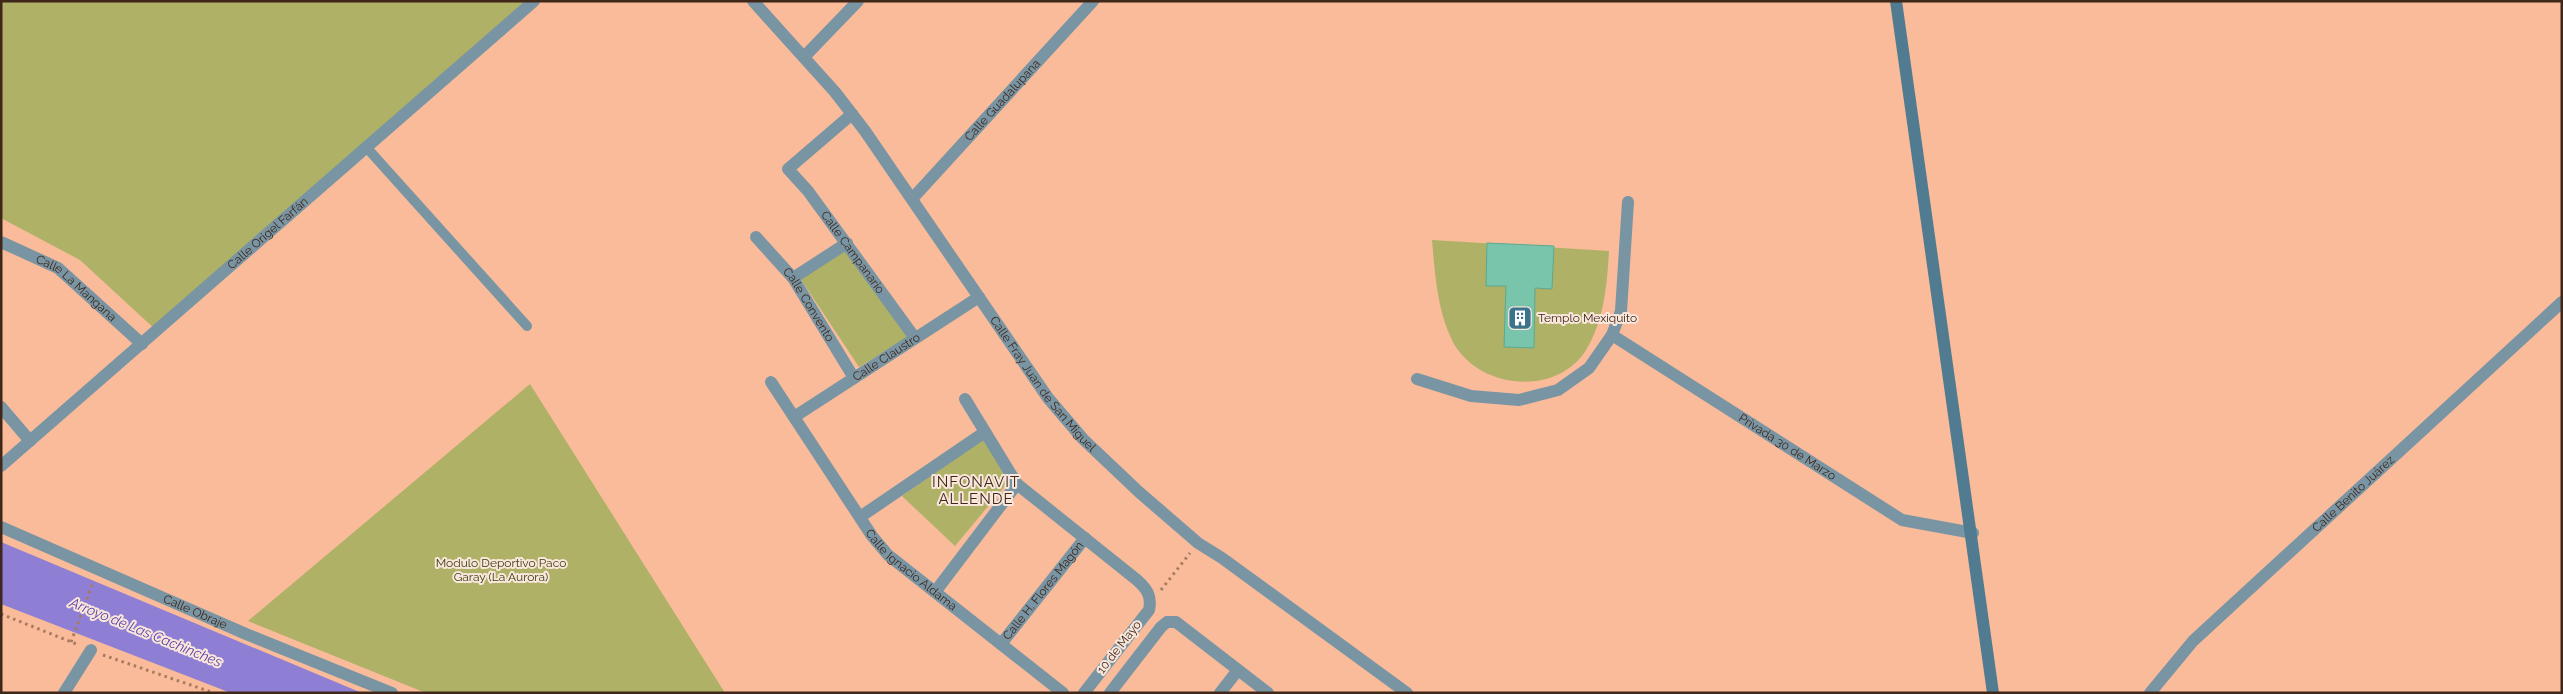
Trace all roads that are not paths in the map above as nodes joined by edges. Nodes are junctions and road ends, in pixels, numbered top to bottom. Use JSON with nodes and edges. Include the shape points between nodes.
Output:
{"nodes":[{"id":1,"x":534,"y":1,"type":"edge"},
{"id":2,"x":753,"y":1,"type":"edge"},
{"id":3,"x":858,"y":1,"type":"edge"},
{"id":4,"x":1093,"y":1,"type":"edge"},
{"id":5,"x":1896,"y":1,"type":"edge"},
{"id":6,"x":804,"y":57,"type":"junction"},
{"id":7,"x":852,"y":114,"type":"junction"},
{"id":8,"x":367,"y":148,"type":"junction"},
{"id":9,"x":912,"y":199,"type":"junction"},
{"id":10,"x":1628,"y":202,"type":"dead end"},
{"id":11,"x":756,"y":237,"type":"dead end"},
{"id":12,"x":1,"y":242,"type":"edge"},
{"id":13,"x":847,"y":243,"type":"junction"},
{"id":14,"x":793,"y":278,"type":"junction"},
{"id":15,"x":979,"y":297,"type":"junction"},
{"id":16,"x":2562,"y":302,"type":"edge"},
{"id":17,"x":527,"y":326,"type":"dead end"},
{"id":18,"x":1612,"y":335,"type":"junction"},
{"id":19,"x":915,"y":338,"type":"junction"},
{"id":20,"x":142,"y":344,"type":"junction"},
{"id":21,"x":854,"y":378,"type":"junction"},
{"id":22,"x":1417,"y":379,"type":"dead end"},
{"id":23,"x":771,"y":382,"type":"dead end"},
{"id":24,"x":965,"y":399,"type":"dead end"},
{"id":25,"x":1,"y":407,"type":"edge"},
{"id":26,"x":794,"y":417,"type":"junction"},
{"id":27,"x":985,"y":432,"type":"junction"},
{"id":28,"x":30,"y":441,"type":"junction"},
{"id":29,"x":1,"y":466,"type":"edge"},
{"id":30,"x":1017,"y":484,"type":"junction"},
{"id":31,"x":860,"y":517,"type":"junction"},
{"id":32,"x":1,"y":527,"type":"edge"},
{"id":33,"x":1973,"y":533,"type":"junction"},
{"id":34,"x":1085,"y":538,"type":"junction"},
{"id":35,"x":935,"y":592,"type":"junction"},
{"id":36,"x":1001,"y":644,"type":"junction"},
{"id":37,"x":91,"y":650,"type":"road end"},
{"id":38,"x":1238,"y":670,"type":"junction"},
{"id":39,"x":1993,"y":686,"type":"edge"},
{"id":40,"x":64,"y":693,"type":"edge"},
{"id":41,"x":392,"y":693,"type":"edge"},
{"id":42,"x":1063,"y":693,"type":"edge"},
{"id":43,"x":1084,"y":693,"type":"edge"},
{"id":44,"x":1110,"y":693,"type":"edge"},
{"id":45,"x":1220,"y":693,"type":"edge"},
{"id":46,"x":1268,"y":693,"type":"edge"},
{"id":47,"x":1407,"y":693,"type":"edge"},
{"id":48,"x":1986,"y":693,"type":"edge"},
{"id":49,"x":2150,"y":693,"type":"edge"}],
"edges":[{"from":1,"to":8,"type":"street","name":"Calle Origel Farfán"},
{"from":2,"to":6,"type":"street","name":"Calle Fray Juan de San Miguel"},
{"from":3,"to":6,"type":"street"},
{"from":4,"to":9,"type":"street","name":"Calle Guadalupana"},
{"from":5,"to":33,"type":"main road"},
{"from":6,"to":7,"type":"street","name":"Calle Fray Juan de San Miguel"},
{"from":7,"to":9,"type":"street","name":"Calle Fray Juan de San Miguel"},
{"from":7,"to":13,"type":"street","name":"Calle Campanario","via":[[788,169],[808,190]]},
{"from":8,"to":17,"type":"lane"},
{"from":8,"to":20,"type":"street","name":"Calle Origel Farfán"},
{"from":9,"to":15,"type":"street","name":"Calle Fray Juan de San Miguel"},
{"from":10,"to":18,"type":"street","via":[[1621,311]]},
{"from":11,"to":14,"type":"street","name":"Calle Convento"},
{"from":12,"to":20,"type":"street","name":"Calle La Mangana","via":[[58,268]]},
{"from":13,"to":14,"type":"street"},
{"from":13,"to":19,"type":"street","name":"Calle Campanario"},
{"from":14,"to":21,"type":"street","name":"Calle Convento"},
{"from":15,"to":19,"type":"street","name":"Calle Claustro"},
{"from":15,"to":47,"type":"street","name":"Calle Fray Juan de San Miguel","via":[[1048,398],[1083,439],[1198,543]]},
{"from":16,"to":49,"type":"street","name":"Calle Benito Juárez","via":[[2193,641]]},
{"from":18,"to":22,"type":"street","via":[[1589,368],[1558,390],[1519,400],[1471,396]]},
{"from":18,"to":33,"type":"street","name":"Privada 30 de Marzo","via":[[1902,520]]},
{"from":19,"to":21,"type":"street","name":"Calle Claustro"},
{"from":20,"to":28,"type":"street","name":"Calle Origel Farfán"},
{"from":21,"to":26,"type":"street","name":"Calle Claustro"},
{"from":23,"to":26,"type":"street","name":"Calle Ignacio Aldama"},
{"from":24,"to":27,"type":"street"},
{"from":25,"to":28,"type":"street"},
{"from":26,"to":31,"type":"street","name":"Calle Ignacio Aldama"},
{"from":27,"to":30,"type":"street"},
{"from":27,"to":31,"type":"street"},
{"from":28,"to":29,"type":"street","name":"Calle Origel Farfán"},
{"from":30,"to":34,"type":"street"},
{"from":30,"to":35,"type":"street"},
{"from":31,"to":35,"type":"street","name":"Calle Ignacio Aldama","via":[[888,555]]},
{"from":32,"to":41,"type":"street","name":"Calle Obraje","via":[[246,634]]},
{"from":33,"to":39,"type":"main road"},
{"from":34,"to":36,"type":"street","name":"Calle H. Flores Magón"},
{"from":34,"to":43,"type":"street","name":"10 de Mayo","via":[[1146,588],[1151,600],[1149,610]]},
{"from":35,"to":36,"type":"street","name":"Calle Ignacio Aldama"},
{"from":36,"to":42,"type":"street","name":"Calle Ignacio Aldama"},
{"from":37,"to":40,"type":"street"},
{"from":38,"to":44,"type":"street","name":"10 de Mayo","via":[[1176,622],[1167,622]]},
{"from":38,"to":45,"type":"street"},
{"from":38,"to":46,"type":"street"},
{"from":39,"to":48,"type":"main road"}]}
